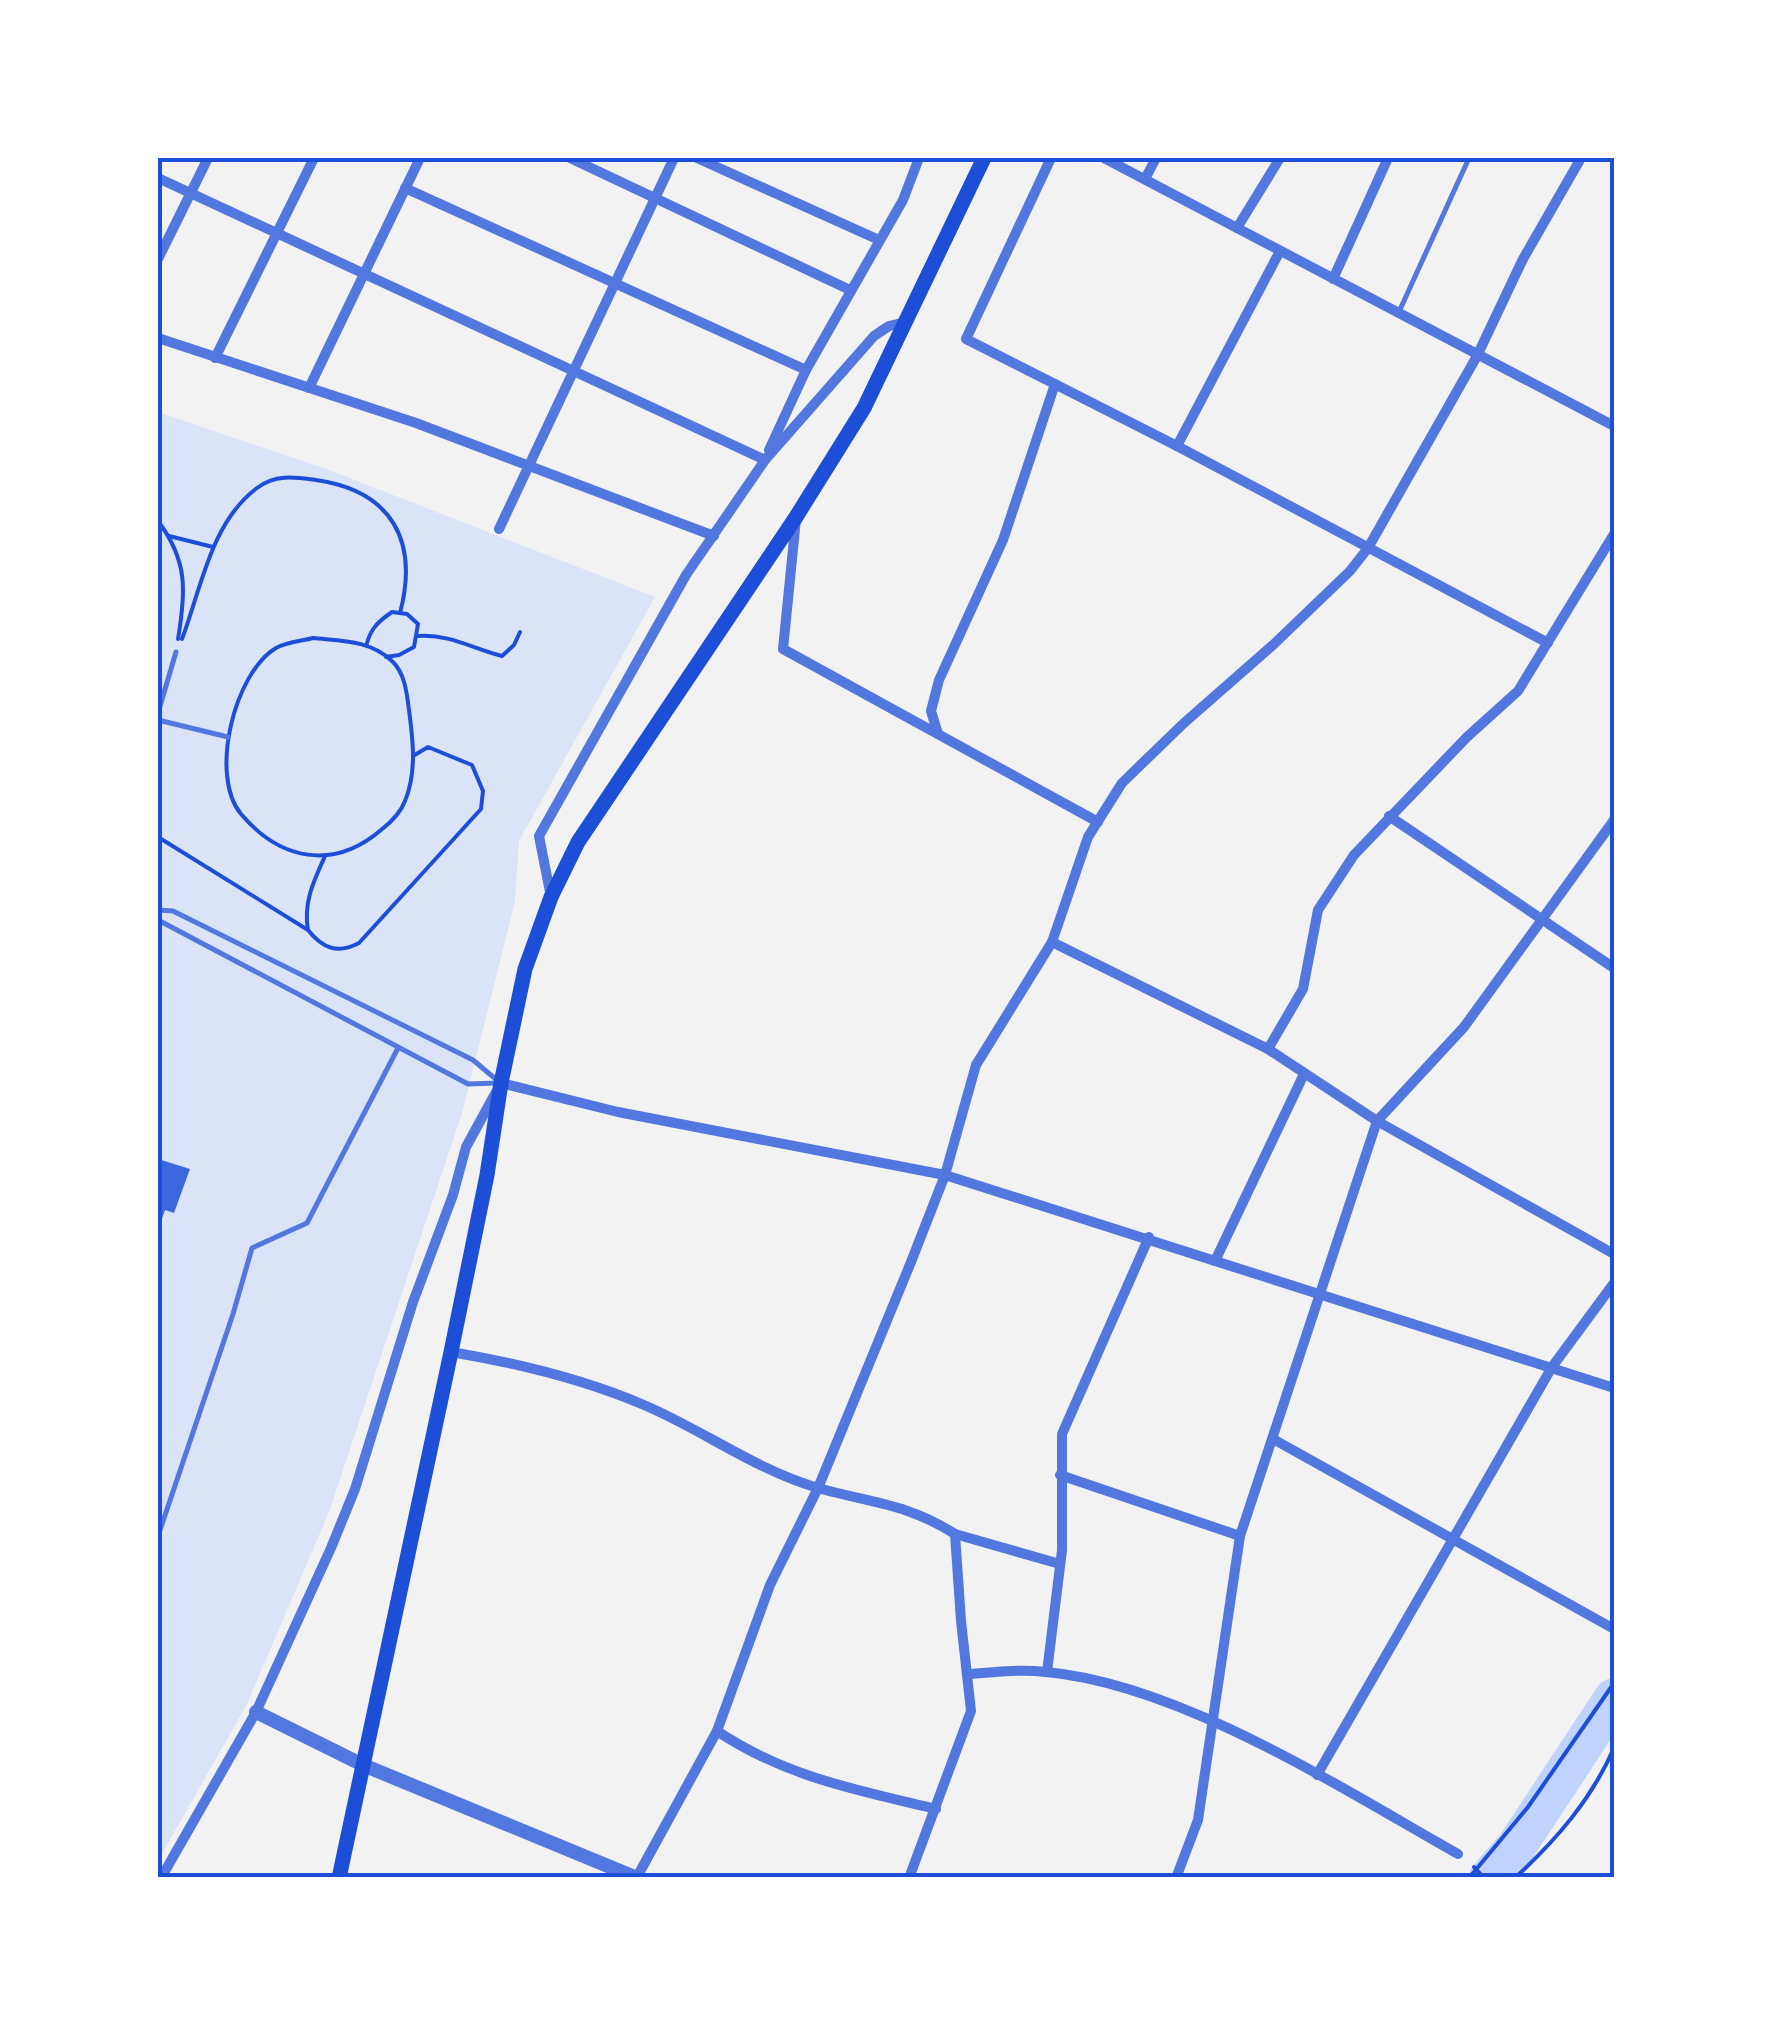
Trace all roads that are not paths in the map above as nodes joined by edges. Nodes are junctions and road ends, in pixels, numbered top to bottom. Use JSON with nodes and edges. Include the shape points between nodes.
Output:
{"nodes":[{"id":1,"x":208,"y":158,"type":"edge"},
{"id":2,"x":314,"y":158,"type":"edge"},
{"id":3,"x":420,"y":158,"type":"edge"},
{"id":4,"x":570,"y":158,"type":"edge"},
{"id":5,"x":674,"y":158,"type":"edge"},
{"id":6,"x":697,"y":158,"type":"edge"},
{"id":7,"x":919,"y":158,"type":"edge"},
{"id":8,"x":984,"y":158,"type":"edge"},
{"id":9,"x":1051,"y":158,"type":"edge"},
{"id":10,"x":1104,"y":158,"type":"edge"},
{"id":11,"x":1156,"y":158,"type":"edge"},
{"id":12,"x":1280,"y":158,"type":"edge"},
{"id":13,"x":1388,"y":158,"type":"edge"},
{"id":14,"x":1469,"y":158,"type":"edge"},
{"id":15,"x":1581,"y":158,"type":"edge"},
{"id":16,"x":158,"y":178,"type":"edge"},
{"id":17,"x":1144,"y":179,"type":"junction"},
{"id":18,"x":405,"y":188,"type":"junction"},
{"id":19,"x":190,"y":193,"type":"junction"},
{"id":20,"x":655,"y":197,"type":"junction"},
{"id":21,"x":1237,"y":228,"type":"junction"},
{"id":22,"x":277,"y":233,"type":"junction"},
{"id":23,"x":879,"y":240,"type":"junction"},
{"id":24,"x":1280,"y":251,"type":"junction"},
{"id":25,"x":158,"y":258,"type":"edge"},
{"id":26,"x":364,"y":274,"type":"junction"},
{"id":27,"x":1333,"y":279,"type":"junction"},
{"id":28,"x":615,"y":283,"type":"junction"},
{"id":29,"x":850,"y":290,"type":"junction"},
{"id":30,"x":1398,"y":314,"type":"junction"},
{"id":31,"x":907,"y":322,"type":"junction"},
{"id":32,"x":158,"y":338,"type":"edge"},
{"id":33,"x":1477,"y":356,"type":"junction"},
{"id":34,"x":215,"y":358,"type":"junction"},
{"id":35,"x":806,"y":370,"type":"junction"},
{"id":36,"x":574,"y":371,"type":"junction"},
{"id":37,"x":1055,"y":384,"type":"junction"},
{"id":38,"x":309,"y":388,"type":"junction"},
{"id":39,"x":1614,"y":426,"type":"edge"},
{"id":40,"x":1177,"y":446,"type":"junction"},
{"id":41,"x":765,"y":460,"type":"junction"},
{"id":42,"x":528,"y":466,"type":"junction"},
{"id":43,"x":796,"y":517,"type":"junction"},
{"id":44,"x":499,"y":529,"type":"dead end"},
{"id":45,"x":1614,"y":534,"type":"edge"},
{"id":46,"x":714,"y":536,"type":"junction"},
{"id":47,"x":1368,"y":548,"type":"junction"},
{"id":48,"x":1548,"y":643,"type":"junction"},
{"id":49,"x":176,"y":652,"type":"road end"},
{"id":50,"x":158,"y":716,"type":"edge"},
{"id":51,"x":938,"y":734,"type":"junction"},
{"id":52,"x":228,"y":737,"type":"road end"},
{"id":53,"x":1389,"y":816,"type":"junction"},
{"id":54,"x":1614,"y":820,"type":"edge"},
{"id":55,"x":1098,"y":822,"type":"junction"},
{"id":56,"x":551,"y":897,"type":"junction"},
{"id":57,"x":158,"y":910,"type":"edge"},
{"id":58,"x":158,"y":920,"type":"edge"},
{"id":59,"x":1545,"y":920,"type":"junction"},
{"id":60,"x":1052,"y":942,"type":"junction"},
{"id":61,"x":1614,"y":968,"type":"edge"},
{"id":62,"x":398,"y":1048,"type":"junction"},
{"id":63,"x":1268,"y":1049,"type":"junction"},
{"id":64,"x":1304,"y":1074,"type":"junction"},
{"id":65,"x":500,"y":1083,"type":"junction"},
{"id":66,"x":1378,"y":1121,"type":"junction"},
{"id":67,"x":945,"y":1175,"type":"junction"},
{"id":68,"x":1149,"y":1238,"type":"junction"},
{"id":69,"x":1614,"y":1254,"type":"edge"},
{"id":70,"x":1215,"y":1260,"type":"junction"},
{"id":71,"x":1614,"y":1283,"type":"edge"},
{"id":72,"x":1318,"y":1296,"type":"junction"},
{"id":73,"x":452,"y":1352,"type":"junction"},
{"id":74,"x":1552,"y":1368,"type":"junction"},
{"id":75,"x":1614,"y":1388,"type":"edge"},
{"id":76,"x":1273,"y":1439,"type":"junction"},
{"id":77,"x":1060,"y":1475,"type":"junction"},
{"id":78,"x":818,"y":1488,"type":"junction"},
{"id":79,"x":956,"y":1534,"type":"junction"},
{"id":80,"x":158,"y":1536,"type":"edge"},
{"id":81,"x":1240,"y":1536,"type":"junction"},
{"id":82,"x":1455,"y":1540,"type":"junction"},
{"id":83,"x":1060,"y":1564,"type":"junction"},
{"id":84,"x":1614,"y":1630,"type":"edge"},
{"id":85,"x":1047,"y":1672,"type":"junction"},
{"id":86,"x":969,"y":1674,"type":"junction"},
{"id":87,"x":256,"y":1712,"type":"junction"},
{"id":88,"x":1214,"y":1723,"type":"junction"},
{"id":89,"x":717,"y":1730,"type":"junction"},
{"id":90,"x":363,"y":1765,"type":"junction"},
{"id":91,"x":1317,"y":1775,"type":"junction"},
{"id":92,"x":936,"y":1810,"type":"junction"},
{"id":93,"x":1458,"y":1854,"type":"dead end"},
{"id":94,"x":161,"y":1878,"type":"edge"},
{"id":95,"x":339,"y":1878,"type":"edge"},
{"id":96,"x":638,"y":1878,"type":"edge"},
{"id":97,"x":910,"y":1878,"type":"edge"},
{"id":98,"x":1176,"y":1878,"type":"edge"}],
"edges":[{"from":1,"to":19,"type":"street"},
{"from":2,"to":22,"type":"street"},
{"from":3,"to":18,"type":"street"},
{"from":4,"to":20,"type":"street"},
{"from":5,"to":20,"type":"street"},
{"from":6,"to":23,"type":"street"},
{"from":7,"to":23,"type":"street"},
{"from":8,"to":31,"type":"main road"},
{"from":9,"to":37,"type":"street","via":[[966,339]]},
{"from":10,"to":17,"type":"street"},
{"from":11,"to":17,"type":"street"},
{"from":12,"to":21,"type":"street"},
{"from":13,"to":27,"type":"street"},
{"from":14,"to":30,"type":"lane"},
{"from":15,"to":33,"type":"street"},
{"from":16,"to":19,"type":"street"},
{"from":17,"to":21,"type":"street"},
{"from":18,"to":26,"type":"street"},
{"from":18,"to":28,"type":"street"},
{"from":19,"to":22,"type":"street"},
{"from":19,"to":25,"type":"street"},
{"from":20,"to":28,"type":"street"},
{"from":20,"to":29,"type":"street"},
{"from":21,"to":24,"type":"street"},
{"from":22,"to":26,"type":"street"},
{"from":22,"to":34,"type":"street"},
{"from":23,"to":29,"type":"street"},
{"from":24,"to":27,"type":"street"},
{"from":24,"to":40,"type":"street"},
{"from":26,"to":36,"type":"street"},
{"from":26,"to":38,"type":"street"},
{"from":27,"to":30,"type":"street"},
{"from":28,"to":35,"type":"street"},
{"from":28,"to":36,"type":"street"},
{"from":29,"to":35,"type":"street"},
{"from":30,"to":33,"type":"street"},
{"from":31,"to":41,"type":"street","via":[[874,336]]},
{"from":31,"to":43,"type":"main road","via":[[864,408]]},
{"from":32,"to":34,"type":"street"},
{"from":33,"to":39,"type":"street"},
{"from":33,"to":47,"type":"street"},
{"from":34,"to":38,"type":"street"},
{"from":35,"to":41,"type":"street"},
{"from":36,"to":41,"type":"street"},
{"from":36,"to":42,"type":"street"},
{"from":37,"to":40,"type":"street"},
{"from":37,"to":51,"type":"street","via":[[1002,540],[939,680],[931,710]]},
{"from":38,"to":42,"type":"street"},
{"from":40,"to":47,"type":"street"},
{"from":41,"to":46,"type":"street"},
{"from":42,"to":44,"type":"street"},
{"from":42,"to":46,"type":"street"},
{"from":43,"to":51,"type":"street","via":[[783,649]]},
{"from":43,"to":56,"type":"main road","via":[[596,814]]},
{"from":45,"to":48,"type":"street"},
{"from":46,"to":56,"type":"street","via":[[686,574],[539,836]]},
{"from":47,"to":48,"type":"street"},
{"from":47,"to":55,"type":"street","via":[[1122,783]]},
{"from":48,"to":53,"type":"street","via":[[1518,692]]},
{"from":49,"to":50,"type":"lane"},
{"from":50,"to":52,"type":"lane"},
{"from":51,"to":55,"type":"street"},
{"from":53,"to":59,"type":"street"},
{"from":53,"to":63,"type":"street","via":[[1318,910],[1302,988]]},
{"from":54,"to":59,"type":"street"},
{"from":55,"to":60,"type":"street"},
{"from":56,"to":65,"type":"main road","via":[[525,970]]},
{"from":57,"to":65,"type":"lane","via":[[174,911],[296,969],[473,1060]]},
{"from":58,"to":62,"type":"lane"},
{"from":59,"to":61,"type":"street"},
{"from":59,"to":66,"type":"street","via":[[1464,1027]]},
{"from":60,"to":63,"type":"street"},
{"from":60,"to":67,"type":"street","via":[[976,1065]]},
{"from":62,"to":65,"type":"lane","via":[[468,1084]]},
{"from":62,"to":80,"type":"lane","via":[[307,1223],[252,1248]]},
{"from":63,"to":64,"type":"street"},
{"from":64,"to":66,"type":"street"},
{"from":64,"to":70,"type":"street"},
{"from":65,"to":67,"type":"street"},
{"from":65,"to":73,"type":"main road"},
{"from":65,"to":87,"type":"street","via":[[466,1147],[354,1489]]},
{"from":66,"to":69,"type":"street"},
{"from":66,"to":72,"type":"street"},
{"from":67,"to":68,"type":"street"},
{"from":67,"to":78,"type":"street"},
{"from":68,"to":70,"type":"street"},
{"from":68,"to":77,"type":"street","via":[[1062,1434]]},
{"from":70,"to":72,"type":"street"},
{"from":71,"to":74,"type":"street"},
{"from":72,"to":74,"type":"street"},
{"from":72,"to":76,"type":"street"},
{"from":73,"to":78,"type":"street","via":[[646,1406]]},
{"from":73,"to":90,"type":"main road"},
{"from":74,"to":75,"type":"street"},
{"from":74,"to":82,"type":"street"},
{"from":76,"to":81,"type":"street"},
{"from":76,"to":82,"type":"street"},
{"from":77,"to":81,"type":"street"},
{"from":77,"to":83,"type":"street"},
{"from":78,"to":79,"type":"street","via":[[892,1504]]},
{"from":78,"to":89,"type":"street","via":[[770,1584]]},
{"from":79,"to":83,"type":"street"},
{"from":79,"to":86,"type":"street"},
{"from":81,"to":88,"type":"street"},
{"from":82,"to":84,"type":"street"},
{"from":82,"to":91,"type":"street"},
{"from":83,"to":85,"type":"street"},
{"from":85,"to":86,"type":"street"},
{"from":85,"to":88,"type":"street","via":[[1123,1688]]},
{"from":86,"to":92,"type":"street","via":[[972,1711]]},
{"from":87,"to":90,"type":"street"},
{"from":87,"to":94,"type":"street"},
{"from":88,"to":91,"type":"street"},
{"from":88,"to":98,"type":"street","via":[[1198,1820]]},
{"from":89,"to":92,"type":"street","via":[[784,1768]]},
{"from":89,"to":96,"type":"street"},
{"from":90,"to":95,"type":"main road"},
{"from":90,"to":96,"type":"street"},
{"from":91,"to":93,"type":"street"},
{"from":92,"to":97,"type":"street"}]}
